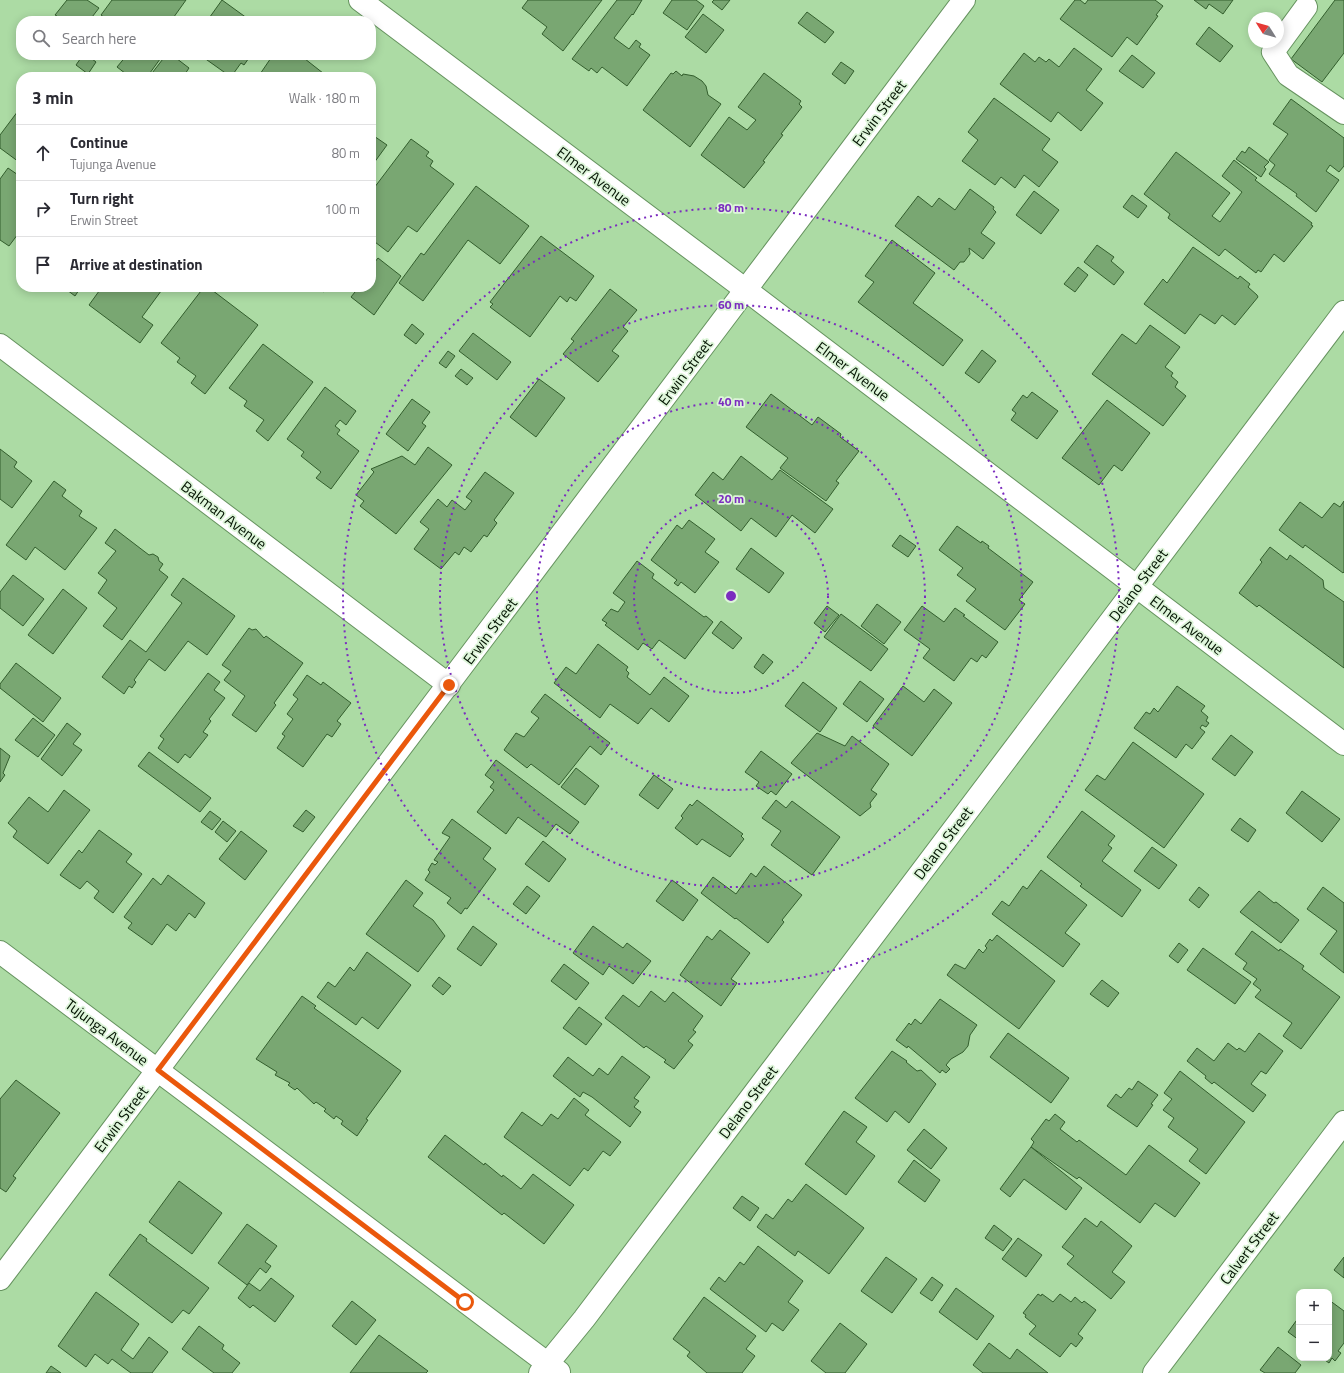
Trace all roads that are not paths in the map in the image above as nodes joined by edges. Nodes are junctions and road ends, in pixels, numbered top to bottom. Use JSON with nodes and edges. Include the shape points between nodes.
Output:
{"nodes":[{"id":1,"x":360,"y":0,"type":"edge"},
{"id":2,"x":964,"y":0,"type":"edge"},
{"id":3,"x":1306,"y":7,"type":"dead end"},
{"id":4,"x":1344,"y":113,"type":"edge"},
{"id":5,"x":746,"y":290,"type":"junction"},
{"id":6,"x":1344,"y":312,"type":"edge"},
{"id":7,"x":0,"y":345,"type":"edge"},
{"id":8,"x":1136,"y":587,"type":"junction"},
{"id":9,"x":449,"y":685,"type":"junction"},
{"id":10,"x":1344,"y":744,"type":"edge"},
{"id":11,"x":0,"y":952,"type":"edge"},
{"id":12,"x":158,"y":1070,"type":"junction"},
{"id":13,"x":1344,"y":1122,"type":"edge"},
{"id":14,"x":0,"y":1279,"type":"edge"},
{"id":15,"x":549,"y":1370,"type":"edge"},
{"id":16,"x":1154,"y":1373,"type":"edge"}],
"edges":[{"from":1,"to":5,"type":"street","name":"Elmer Avenue"},
{"from":2,"to":5,"type":"street","name":"Erwin Street"},
{"from":3,"to":4,"type":"street","via":[[1273,52],[1288,75]]},
{"from":5,"to":8,"type":"street","name":"Elmer Avenue"},
{"from":5,"to":9,"type":"street","name":"Erwin Street"},
{"from":6,"to":8,"type":"street","name":"Delano Street"},
{"from":7,"to":9,"type":"street","name":"Bakman Avenue"},
{"from":8,"to":10,"type":"street","name":"Elmer Avenue"},
{"from":8,"to":15,"type":"street","name":"Delano Street","via":[[589,1313]]},
{"from":9,"to":12,"type":"street","name":"Erwin Street"},
{"from":11,"to":12,"type":"street","name":"Tujunga Avenue"},
{"from":12,"to":14,"type":"street","name":"Erwin Street"},
{"from":12,"to":15,"type":"street","name":"Tujunga Avenue"},
{"from":13,"to":16,"type":"street","name":"Calvert Street"}]}
